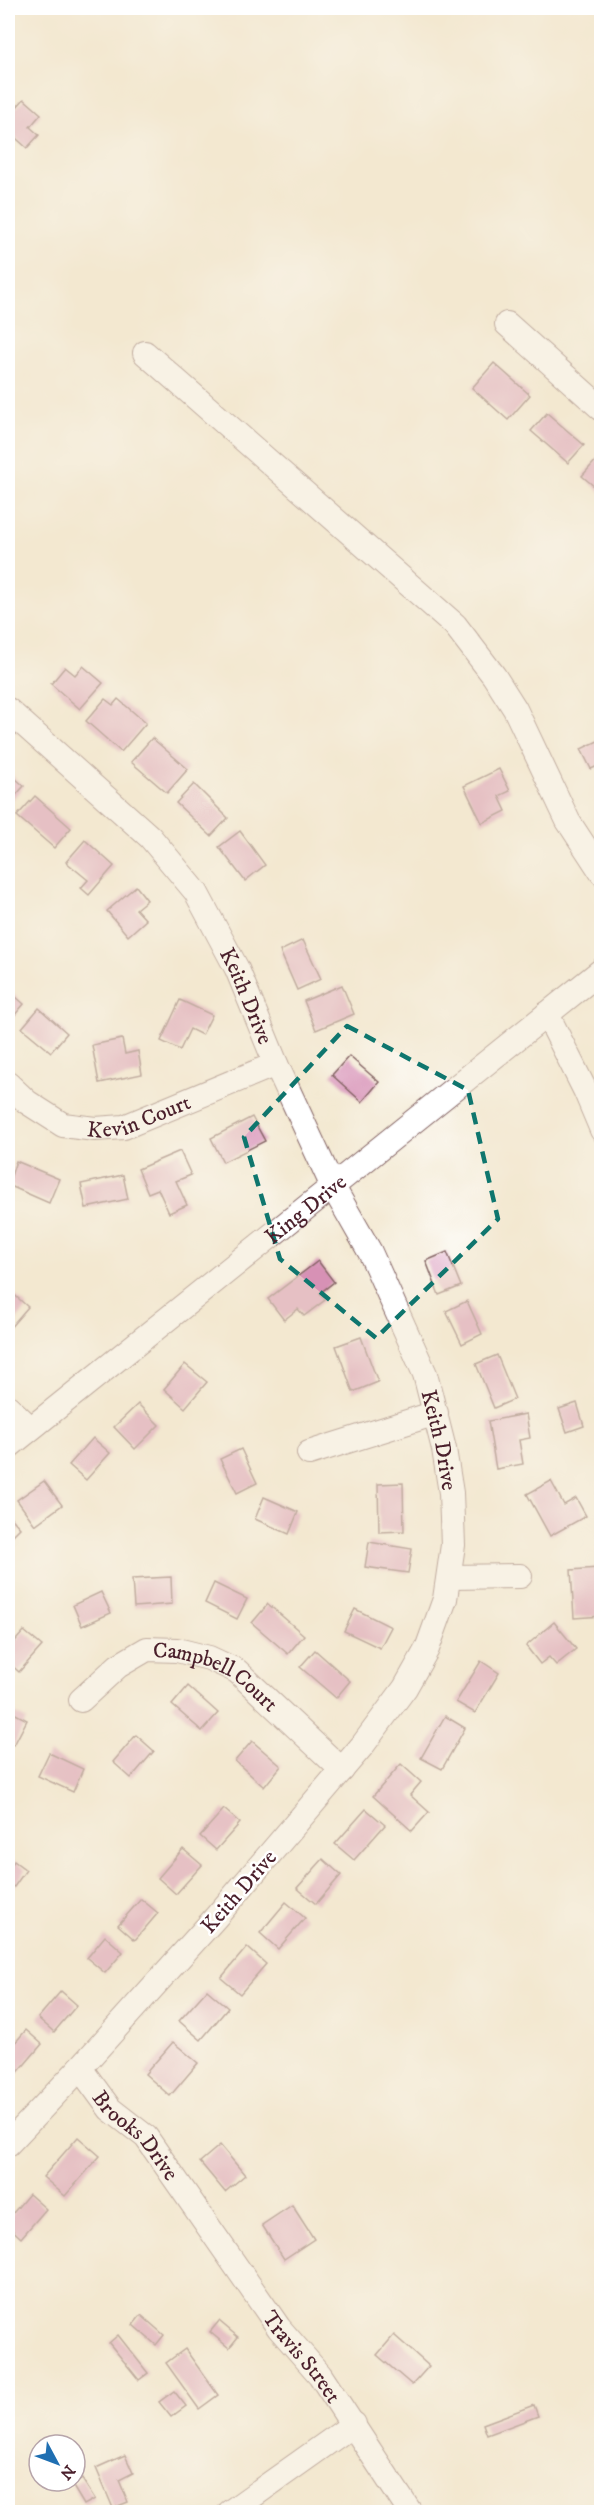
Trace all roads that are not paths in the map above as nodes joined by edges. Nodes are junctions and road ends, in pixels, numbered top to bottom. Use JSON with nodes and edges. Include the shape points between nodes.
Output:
{"nodes":[{"id":1,"x":507,"y":324,"type":"dead end"},
{"id":2,"x":145,"y":353,"type":"dead end"},
{"id":3,"x":602,"y":409,"type":"edge"},
{"id":4,"x":8,"y":710,"type":"edge"},
{"id":5,"x":602,"y":873,"type":"edge"},
{"id":6,"x":602,"y":970,"type":"edge"},
{"id":7,"x":547,"y":1014,"type":"junction"},
{"id":8,"x":276,"y":1064,"type":"junction"},
{"id":9,"x":8,"y":1084,"type":"edge"},
{"id":10,"x":602,"y":1130,"type":"edge"},
{"id":11,"x":333,"y":1187,"type":"junction"},
{"id":12,"x":8,"y":1407,"type":"edge"},
{"id":13,"x":436,"y":1413,"type":"junction"},
{"id":14,"x":30,"y":1428,"type":"junction"},
{"id":15,"x":8,"y":1447,"type":"edge"},
{"id":16,"x":309,"y":1453,"type":"dead end"},
{"id":17,"x":450,"y":1576,"type":"junction"},
{"id":18,"x":520,"y":1576,"type":"dead end"},
{"id":19,"x":81,"y":1700,"type":"dead end"},
{"id":20,"x":342,"y":1770,"type":"junction"},
{"id":21,"x":80,"y":2068,"type":"junction"},
{"id":22,"x":8,"y":2144,"type":"edge"},
{"id":23,"x":193,"y":2203,"type":"joint"},
{"id":24,"x":354,"y":2424,"type":"junction"},
{"id":25,"x":230,"y":2512,"type":"edge"},
{"id":26,"x":410,"y":2512,"type":"edge"}],
"edges":[{"from":1,"to":3,"type":"street"},
{"from":2,"to":5,"type":"street","via":[[455,625],[515,709],[568,821]]},
{"from":4,"to":8,"type":"street","name":"Keith Drive","via":[[150,837],[196,891],[237,969]]},
{"from":6,"to":7,"type":"street","name":"King Drive"},
{"from":7,"to":10,"type":"street"},
{"from":7,"to":11,"type":"street","name":"King Drive"},
{"from":8,"to":9,"type":"street","name":"Kevin Court","via":[[124,1127],[63,1125],[27,1102]]},
{"from":8,"to":11,"type":"street","name":"Keith Drive"},
{"from":11,"to":13,"type":"street","name":"Keith Drive","via":[[375,1262],[425,1374]]},
{"from":11,"to":14,"type":"street","name":"King Drive"},
{"from":12,"to":14,"type":"street"},
{"from":13,"to":16,"type":"street"},
{"from":13,"to":17,"type":"street","name":"Keith Drive","via":[[451,1493]]},
{"from":14,"to":15,"type":"street","name":"King Drive"},
{"from":17,"to":18,"type":"street"},
{"from":17,"to":20,"type":"street","name":"Keith Drive","via":[[428,1649],[405,1688]]},
{"from":19,"to":20,"type":"street","name":"Campbell Court","via":[[118,1666],[147,1649],[177,1650],[209,1658],[237,1671]]},
{"from":20,"to":21,"type":"street","name":"Keith Drive"},
{"from":21,"to":22,"type":"street","name":"Keith Drive"},
{"from":21,"to":23,"type":"street","name":"Brooks Drive","via":[[110,2109],[146,2137]]},
{"from":23,"to":24,"type":"street","name":"Travis Street","via":[[279,2328],[321,2375]]},
{"from":24,"to":25,"type":"street"},
{"from":24,"to":26,"type":"street","name":"Travis Street"}]}
